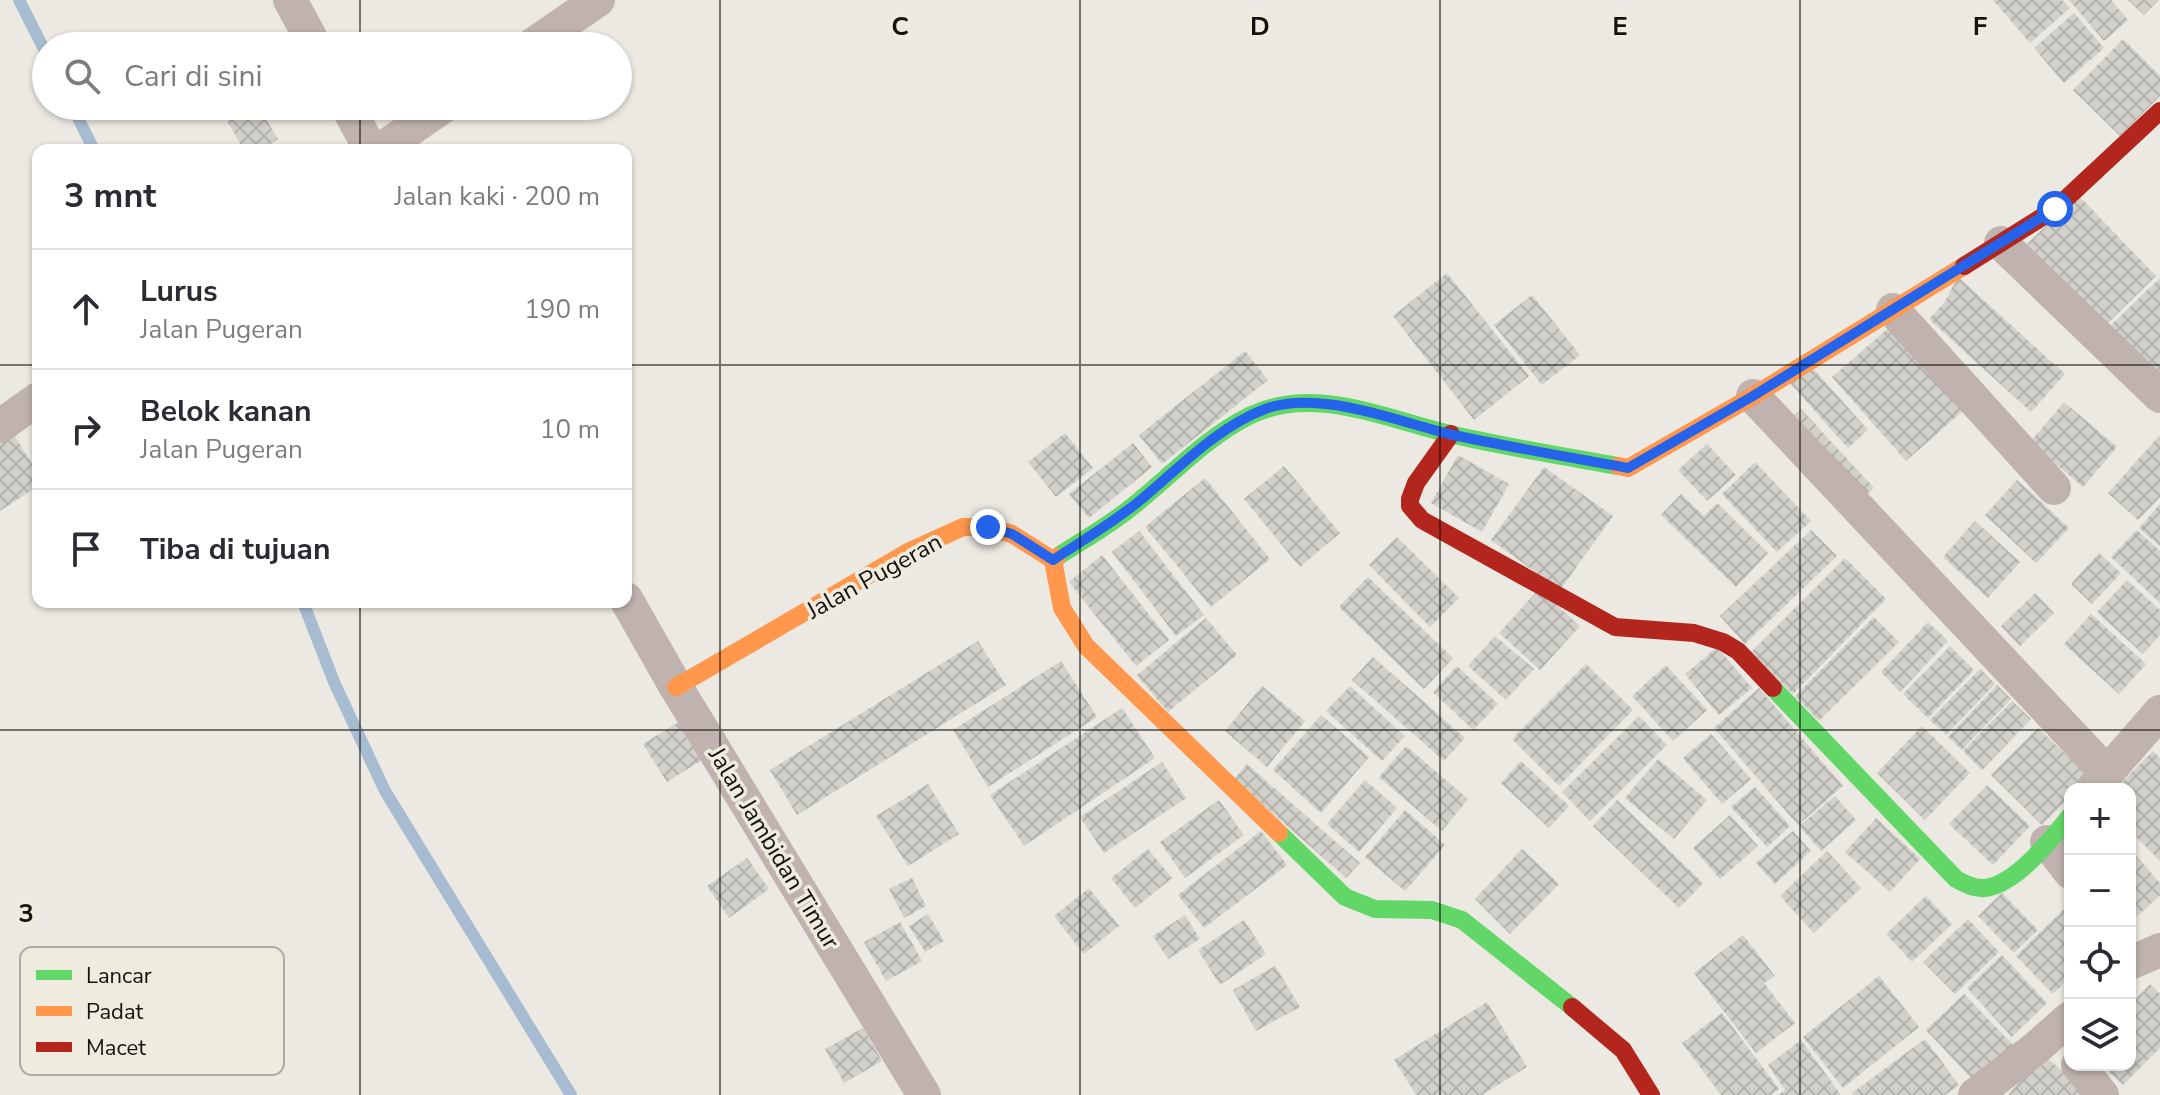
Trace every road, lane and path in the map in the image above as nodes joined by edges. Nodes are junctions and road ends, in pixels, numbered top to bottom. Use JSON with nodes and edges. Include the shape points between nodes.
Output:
{"nodes":[{"id":1,"x":290,"y":0,"type":"edge"},
{"id":2,"x":598,"y":0,"type":"edge"},
{"id":3,"x":307,"y":32,"type":"edge"},
{"id":4,"x":551,"y":32,"type":"edge"},
{"id":5,"x":2160,"y":111,"type":"edge"},
{"id":6,"x":355,"y":120,"type":"edge"},
{"id":7,"x":424,"y":120,"type":"edge"},
{"id":8,"x":368,"y":144,"type":"edge"},
{"id":9,"x":389,"y":144,"type":"edge"},
{"id":10,"x":2001,"y":243,"type":"junction"},
{"id":11,"x":1893,"y":310,"type":"junction"},
{"id":12,"x":1753,"y":396,"type":"junction"},
{"id":13,"x":2160,"y":396,"type":"edge"},
{"id":14,"x":32,"y":403,"type":"edge"},
{"id":15,"x":0,"y":426,"type":"edge"},
{"id":16,"x":1451,"y":434,"type":"junction"},
{"id":17,"x":2054,"y":488,"type":"dead end"},
{"id":18,"x":1053,"y":560,"type":"junction"},
{"id":19,"x":631,"y":608,"type":"edge"},
{"id":20,"x":676,"y":687,"type":"junction"},
{"id":21,"x":2160,"y":712,"type":"edge"},
{"id":22,"x":2100,"y":781,"type":"edge"},
{"id":23,"x":2064,"y":823,"type":"edge"},
{"id":24,"x":2047,"y":842,"type":"junction"},
{"id":25,"x":2064,"y":864,"type":"edge"},
{"id":26,"x":2160,"y":950,"type":"edge"},
{"id":27,"x":2136,"y":960,"type":"edge"},
{"id":28,"x":2064,"y":1036,"type":"edge"},
{"id":29,"x":2083,"y":1071,"type":"edge"},
{"id":30,"x":924,"y":1095,"type":"edge"},
{"id":31,"x":1651,"y":1095,"type":"edge"},
{"id":32,"x":1975,"y":1095,"type":"edge"},
{"id":33,"x":2102,"y":1095,"type":"edge"}],
"edges":[{"from":1,"to":3,"type":"street"},
{"from":2,"to":4,"type":"street"},
{"from":5,"to":10,"type":"street","via":[[2055,209]]},
{"from":6,"to":8,"type":"street"},
{"from":7,"to":9,"type":"street"},
{"from":10,"to":11,"type":"street"},
{"from":10,"to":13,"type":"street"},
{"from":11,"to":12,"type":"street"},
{"from":11,"to":17,"type":"street"},
{"from":12,"to":16,"type":"street","via":[[1628,468]]},
{"from":12,"to":22,"type":"street"},
{"from":14,"to":15,"type":"street"},
{"from":16,"to":18,"type":"street","via":[[1338,406],[1296,403],[1266,409],[1194,453],[1141,501]]},
{"from":16,"to":24,"type":"street","via":[[1410,499],[1412,511],[1422,520],[1615,627],[1701,633],[1727,642],[1956,879],[1969,886],[2003,883]]},
{"from":18,"to":20,"type":"street","name":"Jalan Pugeran","via":[[1012,534],[963,527],[908,552]]},
{"from":18,"to":31,"type":"street","via":[[1062,608],[1086,646],[1345,897],[1374,910],[1436,909],[1462,920],[1610,1037]]},
{"from":19,"to":20,"type":"street","name":"Jalan Jambidan Timur"},
{"from":20,"to":30,"type":"street","name":"Jalan Jambidan Timur"},
{"from":21,"to":22,"type":"street"},
{"from":23,"to":24,"type":"street"},
{"from":24,"to":25,"type":"street"},
{"from":26,"to":27,"type":"street"},
{"from":28,"to":32,"type":"street"},
{"from":29,"to":33,"type":"street"}]}
